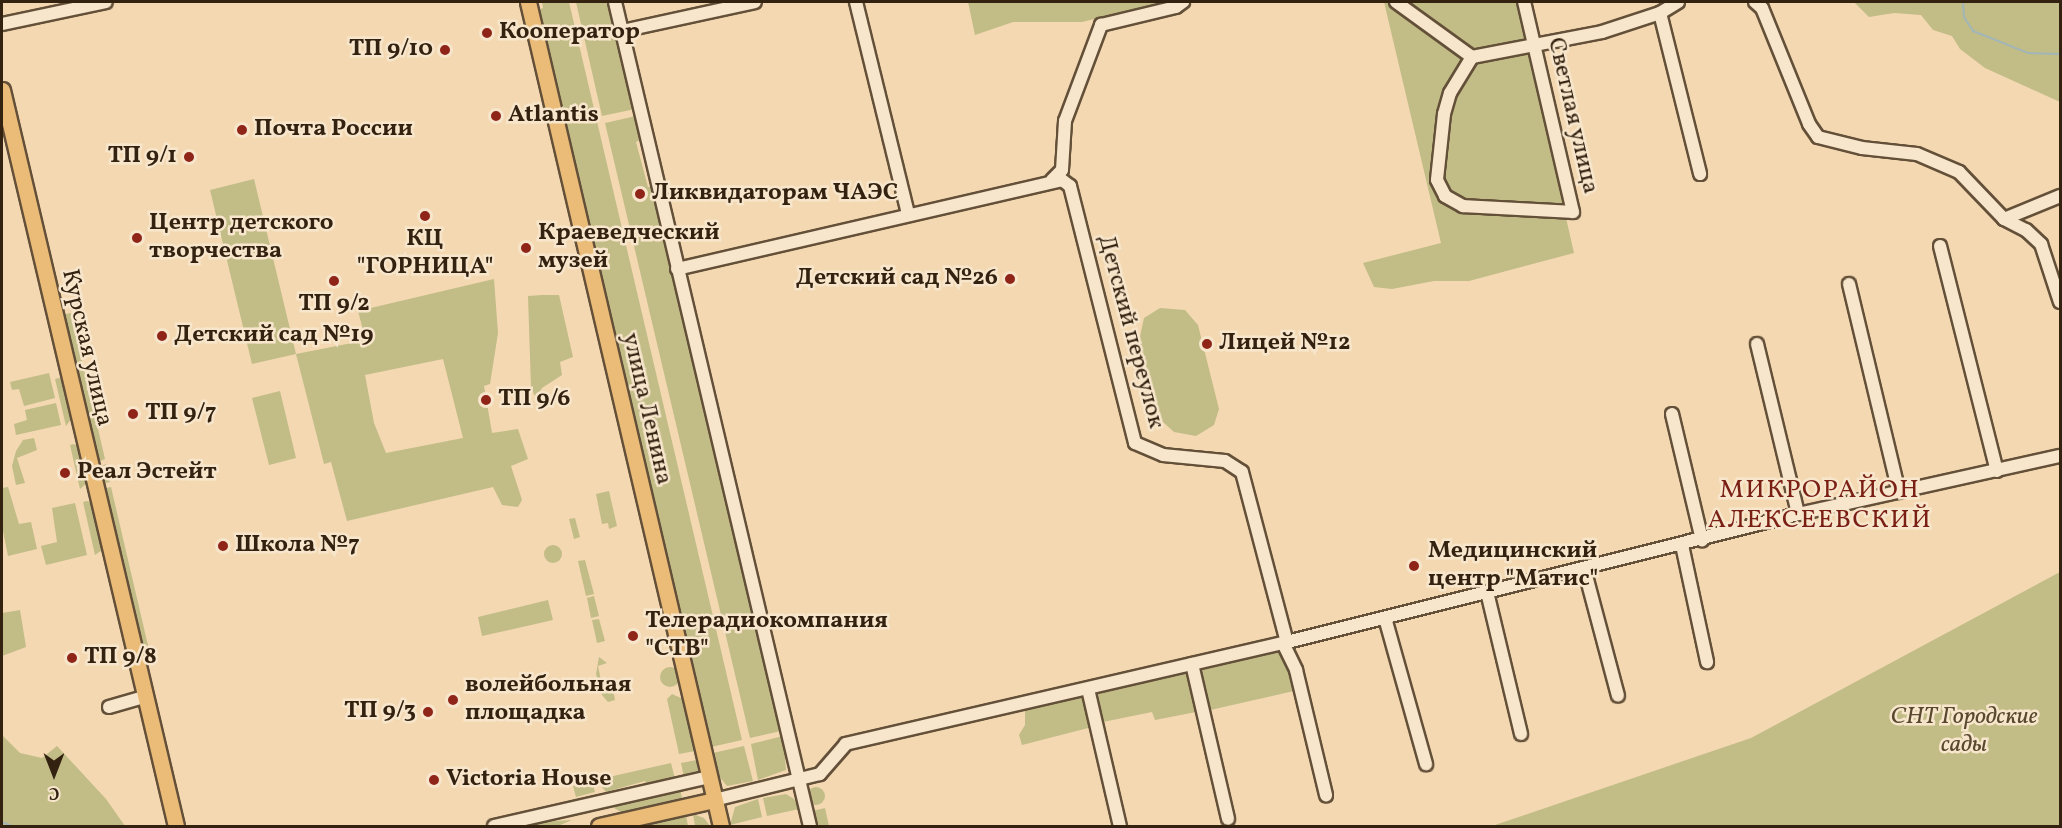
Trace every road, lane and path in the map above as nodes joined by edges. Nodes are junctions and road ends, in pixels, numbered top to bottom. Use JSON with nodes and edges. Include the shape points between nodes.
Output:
{"nodes":[{"id":1,"x":106,"y":2,"type":"edge"},
{"id":2,"x":528,"y":2,"type":"edge"},
{"id":3,"x":615,"y":2,"type":"edge"},
{"id":4,"x":755,"y":2,"type":"edge"},
{"id":5,"x":856,"y":2,"type":"edge"},
{"id":6,"x":1183,"y":2,"type":"edge"},
{"id":7,"x":1396,"y":2,"type":"edge"},
{"id":8,"x":1524,"y":2,"type":"edge"},
{"id":9,"x":1678,"y":2,"type":"edge"},
{"id":10,"x":1755,"y":2,"type":"edge"},
{"id":11,"x":1660,"y":13,"type":"junction"},
{"id":12,"x":2,"y":24,"type":"edge"},
{"id":13,"x":622,"y":31,"type":"junction"},
{"id":14,"x":1533,"y":45,"type":"junction"},
{"id":15,"x":1473,"y":57,"type":"junction"},
{"id":16,"x":2,"y":90,"type":"edge"},
{"id":17,"x":1700,"y":174,"type":"dead end"},
{"id":18,"x":1052,"y":180,"type":"junction"},
{"id":19,"x":2061,"y":196,"type":"edge"},
{"id":20,"x":908,"y":214,"type":"junction"},
{"id":21,"x":2004,"y":219,"type":"junction"},
{"id":22,"x":1940,"y":246,"type":"dead end"},
{"id":23,"x":677,"y":269,"type":"junction"},
{"id":24,"x":1849,"y":284,"type":"dead end"},
{"id":25,"x":2061,"y":302,"type":"edge"},
{"id":26,"x":1757,"y":344,"type":"dead end"},
{"id":27,"x":1672,"y":414,"type":"dead end"},
{"id":28,"x":2061,"y":456,"type":"edge"},
{"id":29,"x":1997,"y":471,"type":"junction"},
{"id":30,"x":1899,"y":492,"type":"junction"},
{"id":31,"x":1798,"y":514,"type":"junction"},
{"id":32,"x":1702,"y":540,"type":"junction"},
{"id":33,"x":1682,"y":545,"type":"junction"},
{"id":34,"x":1584,"y":568,"type":"junction"},
{"id":35,"x":1487,"y":592,"type":"junction"},
{"id":36,"x":1385,"y":618,"type":"junction"},
{"id":37,"x":1285,"y":643,"type":"junction"},
{"id":38,"x":1707,"y":662,"type":"dead end"},
{"id":39,"x":1192,"y":664,"type":"junction"},
{"id":40,"x":1088,"y":689,"type":"junction"},
{"id":41,"x":1618,"y":696,"type":"dead end"},
{"id":42,"x":145,"y":697,"type":"junction"},
{"id":43,"x":109,"y":707,"type":"dead end"},
{"id":44,"x":1521,"y":734,"type":"dead end"},
{"id":45,"x":1426,"y":764,"type":"dead end"},
{"id":46,"x":709,"y":777,"type":"junction"},
{"id":47,"x":798,"y":781,"type":"junction"},
{"id":48,"x":1326,"y":795,"type":"dead end"},
{"id":49,"x":714,"y":800,"type":"junction"},
{"id":50,"x":1228,"y":819,"type":"dead end"},
{"id":51,"x":176,"y":826,"type":"edge"},
{"id":52,"x":494,"y":826,"type":"edge"},
{"id":53,"x":599,"y":826,"type":"edge"},
{"id":54,"x":721,"y":826,"type":"edge"},
{"id":55,"x":810,"y":826,"type":"edge"},
{"id":56,"x":1120,"y":826,"type":"edge"}],
"edges":[{"from":1,"to":12,"type":"street"},
{"from":2,"to":46,"type":"main road","name":"улица Ленина"},
{"from":3,"to":13,"type":"street"},
{"from":4,"to":13,"type":"street"},
{"from":5,"to":20,"type":"street"},
{"from":6,"to":18,"type":"street","via":[[1101,25],[1065,121],[1062,170]]},
{"from":7,"to":15,"type":"street"},
{"from":8,"to":14,"type":"street","name":"Светлая улица"},
{"from":9,"to":11,"type":"street"},
{"from":10,"to":21,"type":"street","via":[[1762,8],[1809,124],[1818,137],[1829,143],[1917,154],[1942,162],[1975,185]]},
{"from":11,"to":14,"type":"street","via":[[1602,32]]},
{"from":11,"to":17,"type":"street"},
{"from":13,"to":23,"type":"street"},
{"from":14,"to":15,"type":"street"},
{"from":14,"to":15,"type":"street","name":"Светлая улица","via":[[1573,212],[1463,206],[1445,196],[1437,180],[1444,114],[1450,93]]},
{"from":16,"to":42,"type":"main road","name":"Курская улица"},
{"from":18,"to":20,"type":"street"},
{"from":18,"to":37,"type":"street","name":"Детский переулок","via":[[1070,186],[1135,443],[1162,455],[1225,461],[1242,472]]},
{"from":19,"to":21,"type":"street"},
{"from":20,"to":23,"type":"street"},
{"from":21,"to":25,"type":"street","via":[[2026,230],[2041,244]]},
{"from":22,"to":29,"type":"street"},
{"from":23,"to":47,"type":"street"},
{"from":24,"to":30,"type":"street"},
{"from":26,"to":31,"type":"street"},
{"from":27,"to":32,"type":"street"},
{"from":28,"to":29,"type":"street"},
{"from":29,"to":30,"type":"street"},
{"from":30,"to":31,"type":"street"},
{"from":31,"to":32,"type":"street"},
{"from":32,"to":33,"type":"street"},
{"from":33,"to":34,"type":"street"},
{"from":33,"to":38,"type":"street"},
{"from":34,"to":35,"type":"street"},
{"from":34,"to":41,"type":"street"},
{"from":35,"to":36,"type":"street"},
{"from":35,"to":44,"type":"street"},
{"from":36,"to":37,"type":"street"},
{"from":36,"to":45,"type":"street"},
{"from":37,"to":39,"type":"street"},
{"from":37,"to":48,"type":"street","via":[[1296,670]]},
{"from":39,"to":40,"type":"street"},
{"from":39,"to":50,"type":"street"},
{"from":40,"to":47,"type":"street","via":[[846,744],[820,774]]},
{"from":40,"to":56,"type":"street"},
{"from":42,"to":43,"type":"street"},
{"from":42,"to":51,"type":"main road","name":"Курская улица"},
{"from":46,"to":49,"type":"main road","name":"улица Ленина"},
{"from":46,"to":52,"type":"street"},
{"from":47,"to":49,"type":"street"},
{"from":47,"to":55,"type":"street"},
{"from":49,"to":53,"type":"main road"},
{"from":49,"to":54,"type":"main road","name":"улица Ленина"}]}
